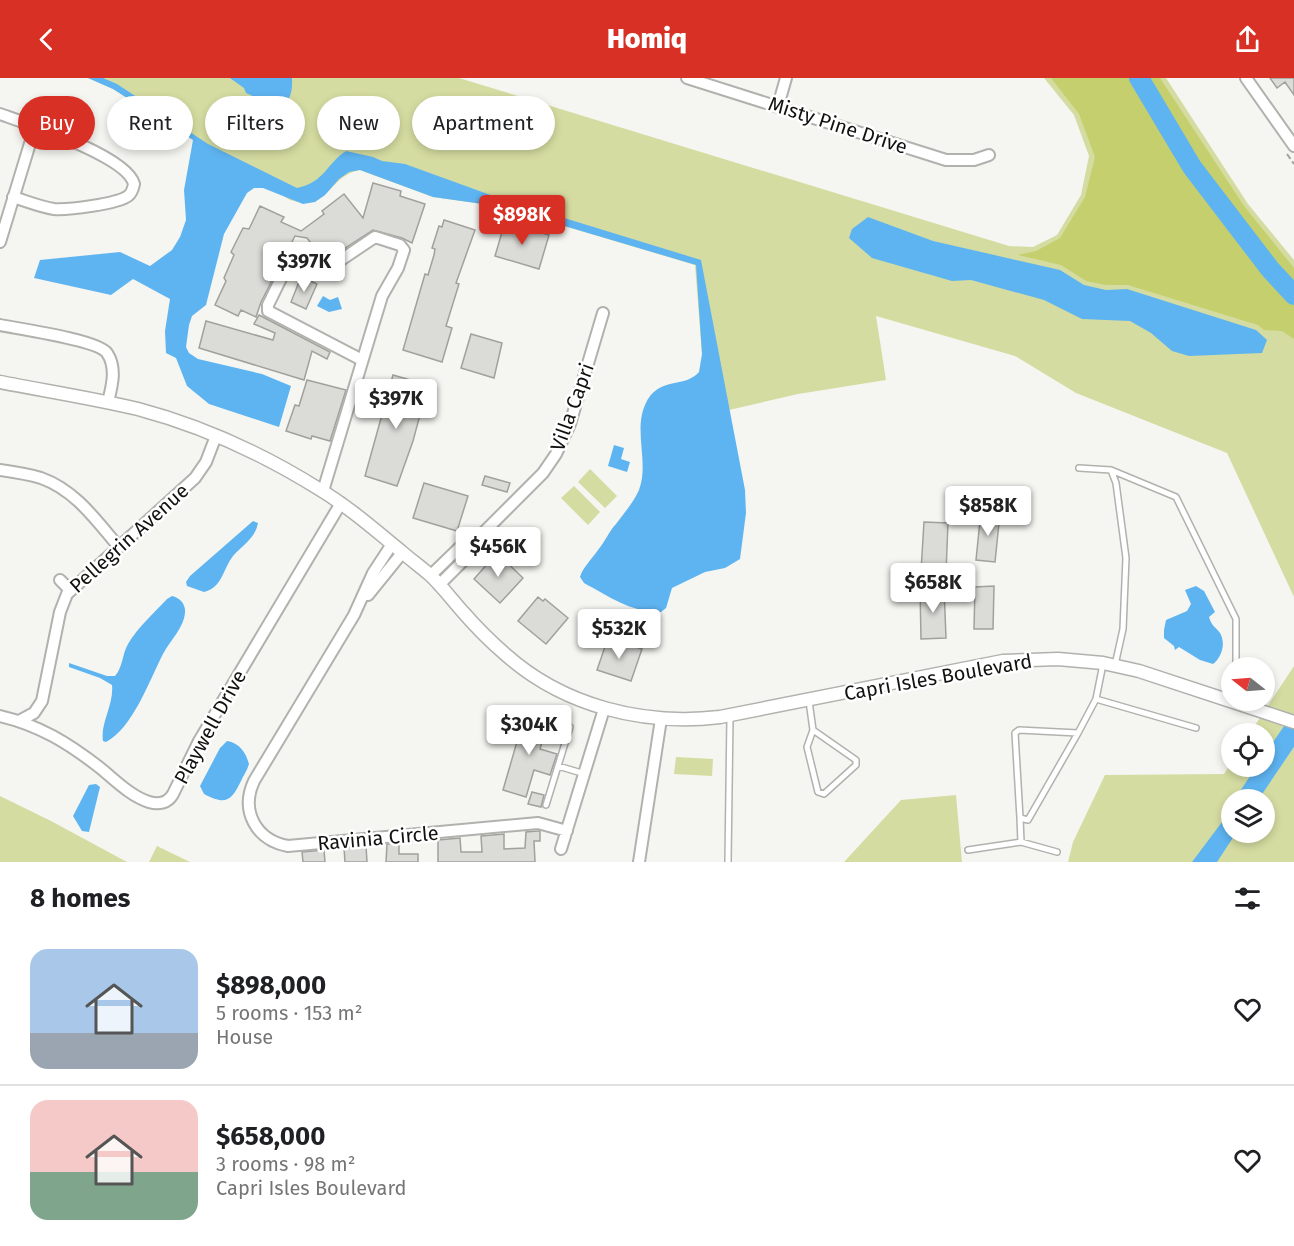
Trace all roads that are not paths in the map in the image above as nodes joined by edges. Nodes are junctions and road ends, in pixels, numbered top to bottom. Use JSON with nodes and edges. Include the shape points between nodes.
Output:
{"nodes":[{"id":1,"x":687,"y":78,"type":"edge"},
{"id":2,"x":786,"y":78,"type":"edge"},
{"id":3,"x":1246,"y":78,"type":"edge"},
{"id":4,"x":778,"y":106,"type":"junction"},
{"id":5,"x":0,"y":114,"type":"edge"},
{"id":6,"x":18,"y":121,"type":"edge"},
{"id":7,"x":1294,"y":146,"type":"edge"},
{"id":8,"x":28,"y":150,"type":"edge"},
{"id":9,"x":87,"y":150,"type":"edge"},
{"id":10,"x":989,"y":155,"type":"dead end"},
{"id":11,"x":13,"y":197,"type":"junction"},
{"id":12,"x":0,"y":242,"type":"edge"},
{"id":13,"x":603,"y":313,"type":"dead end"},
{"id":14,"x":0,"y":325,"type":"edge"},
{"id":15,"x":362,"y":360,"type":"junction"},
{"id":16,"x":0,"y":382,"type":"edge"},
{"id":17,"x":108,"y":402,"type":"junction"},
{"id":18,"x":216,"y":436,"type":"junction"},
{"id":19,"x":1079,"y":468,"type":"dead end"},
{"id":20,"x":0,"y":470,"type":"edge"},
{"id":21,"x":1112,"y":470,"type":"junction"},
{"id":22,"x":322,"y":491,"type":"junction"},
{"id":23,"x":341,"y":503,"type":"junction"},
{"id":24,"x":392,"y":544,"type":"junction"},
{"id":25,"x":118,"y":546,"type":"junction"},
{"id":26,"x":402,"y":553,"type":"junction"},
{"id":27,"x":60,"y":580,"type":"dead end"},
{"id":28,"x":435,"y":580,"type":"junction"},
{"id":29,"x":70,"y":590,"type":"junction"},
{"id":30,"x":354,"y":615,"type":"junction"},
{"id":31,"x":1236,"y":657,"type":"edge"},
{"id":32,"x":1109,"y":664,"type":"junction"},
{"id":33,"x":1221,"y":697,"type":"edge"},
{"id":34,"x":808,"y":699,"type":"junction"},
{"id":35,"x":1096,"y":699,"type":"junction"},
{"id":36,"x":604,"y":709,"type":"junction"},
{"id":37,"x":1261,"y":711,"type":"edge"},
{"id":38,"x":0,"y":716,"type":"edge"},
{"id":39,"x":730,"y":716,"type":"junction"},
{"id":40,"x":661,"y":719,"type":"junction"},
{"id":41,"x":1288,"y":720,"type":"edge"},
{"id":42,"x":19,"y":721,"type":"junction"},
{"id":43,"x":570,"y":727,"type":"dead end"},
{"id":44,"x":1196,"y":728,"type":"dead end"},
{"id":45,"x":813,"y":730,"type":"junction"},
{"id":46,"x":1078,"y":733,"type":"junction"},
{"id":47,"x":558,"y":766,"type":"junction"},
{"id":48,"x":585,"y":774,"type":"junction"},
{"id":49,"x":546,"y":805,"type":"dead end"},
{"id":50,"x":1020,"y":818,"type":"junction"},
{"id":51,"x":567,"y":831,"type":"junction"},
{"id":52,"x":1021,"y":842,"type":"junction"},
{"id":53,"x":561,"y":849,"type":"dead end"},
{"id":54,"x":968,"y":850,"type":"dead end"},
{"id":55,"x":1057,"y":852,"type":"dead end"},
{"id":56,"x":639,"y":862,"type":"edge"},
{"id":57,"x":728,"y":862,"type":"edge"}],
"edges":[{"from":1,"to":4,"type":"street","name":"Misty Pine Drive"},
{"from":2,"to":4,"type":"street"},
{"from":3,"to":7,"type":"street"},
{"from":4,"to":10,"type":"street","name":"Misty Pine Drive","via":[[946,160],[974,160]]},
{"from":5,"to":6,"type":"street"},
{"from":8,"to":11,"type":"street"},
{"from":9,"to":11,"type":"street","via":[[116,163],[131,176],[134,187],[130,195],[62,208]]},
{"from":11,"to":12,"type":"street"},
{"from":13,"to":28,"type":"street","name":"Villa Capri","via":[[564,440],[549,465],[472,544],[471,553]]},
{"from":14,"to":17,"type":"street","via":[[103,348],[113,369]]},
{"from":15,"to":15,"type":"street","via":[[382,296],[404,248],[375,237],[329,268],[295,250],[268,311]]},
{"from":15,"to":22,"type":"street"},
{"from":16,"to":17,"type":"street","name":"Capri Isles Boulevard"},
{"from":17,"to":18,"type":"street","name":"Capri Isles Boulevard"},
{"from":18,"to":22,"type":"street","name":"Capri Isles Boulevard"},
{"from":18,"to":25,"type":"street","name":"Pellegrin Avenue","via":[[195,478]]},
{"from":19,"to":21,"type":"lane"},
{"from":20,"to":25,"type":"street","via":[[39,477],[59,486],[81,504]]},
{"from":21,"to":31,"type":"lane","via":[[1176,497],[1236,619]]},
{"from":21,"to":32,"type":"lane","via":[[1126,558],[1123,629]]},
{"from":22,"to":23,"type":"street","name":"Capri Isles Boulevard"},
{"from":23,"to":24,"type":"street","name":"Capri Isles Boulevard"},
{"from":23,"to":42,"type":"street","name":"Playwell Drive","via":[[167,801],[143,800],[68,744]]},
{"from":24,"to":26,"type":"street","name":"Capri Isles Boulevard"},
{"from":24,"to":30,"type":"street","name":"Ravinia Circle","via":[[373,573]]},
{"from":25,"to":29,"type":"street","name":"Pellegrin Avenue"},
{"from":26,"to":28,"type":"street","name":"Capri Isles Boulevard"},
{"from":26,"to":30,"type":"street","name":"Ravinia Circle"},
{"from":27,"to":29,"type":"street"},
{"from":28,"to":36,"type":"street","name":"Capri Isles Boulevard","via":[[513,661],[558,689]]},
{"from":29,"to":42,"type":"street","name":"Pellegrin Avenue","via":[[62,604],[42,701],[34,713]]},
{"from":30,"to":51,"type":"street","name":"Ravinia Circle","via":[[251,787],[249,811],[259,831],[288,846],[538,823]]},
{"from":32,"to":33,"type":"street","name":"Capri Isles Boulevard"},
{"from":32,"to":34,"type":"street","name":"Capri Isles Boulevard","via":[[1058,659],[1003,661]]},
{"from":32,"to":35,"type":"lane"},
{"from":34,"to":39,"type":"street","name":"Capri Isles Boulevard"},
{"from":34,"to":45,"type":"lane"},
{"from":35,"to":44,"type":"lane"},
{"from":35,"to":46,"type":"lane"},
{"from":36,"to":40,"type":"street","name":"Capri Isles Boulevard"},
{"from":36,"to":48,"type":"street"},
{"from":37,"to":41,"type":"street","name":"Capri Isles Boulevard"},
{"from":38,"to":42,"type":"street"},
{"from":39,"to":40,"type":"street","name":"Capri Isles Boulevard"},
{"from":39,"to":57,"type":"lane"},
{"from":40,"to":56,"type":"street"},
{"from":43,"to":47,"type":"lane"},
{"from":45,"to":45,"type":"lane","via":[[856,760],[856,765],[824,794],[818,792],[807,747]]},
{"from":46,"to":50,"type":"lane","via":[[1028,820]]},
{"from":46,"to":50,"type":"lane","via":[[1015,733]]},
{"from":47,"to":48,"type":"lane"},
{"from":47,"to":49,"type":"lane"},
{"from":48,"to":51,"type":"street"},
{"from":50,"to":52,"type":"lane"},
{"from":51,"to":53,"type":"street"},
{"from":52,"to":54,"type":"lane"},
{"from":52,"to":55,"type":"lane"}]}
